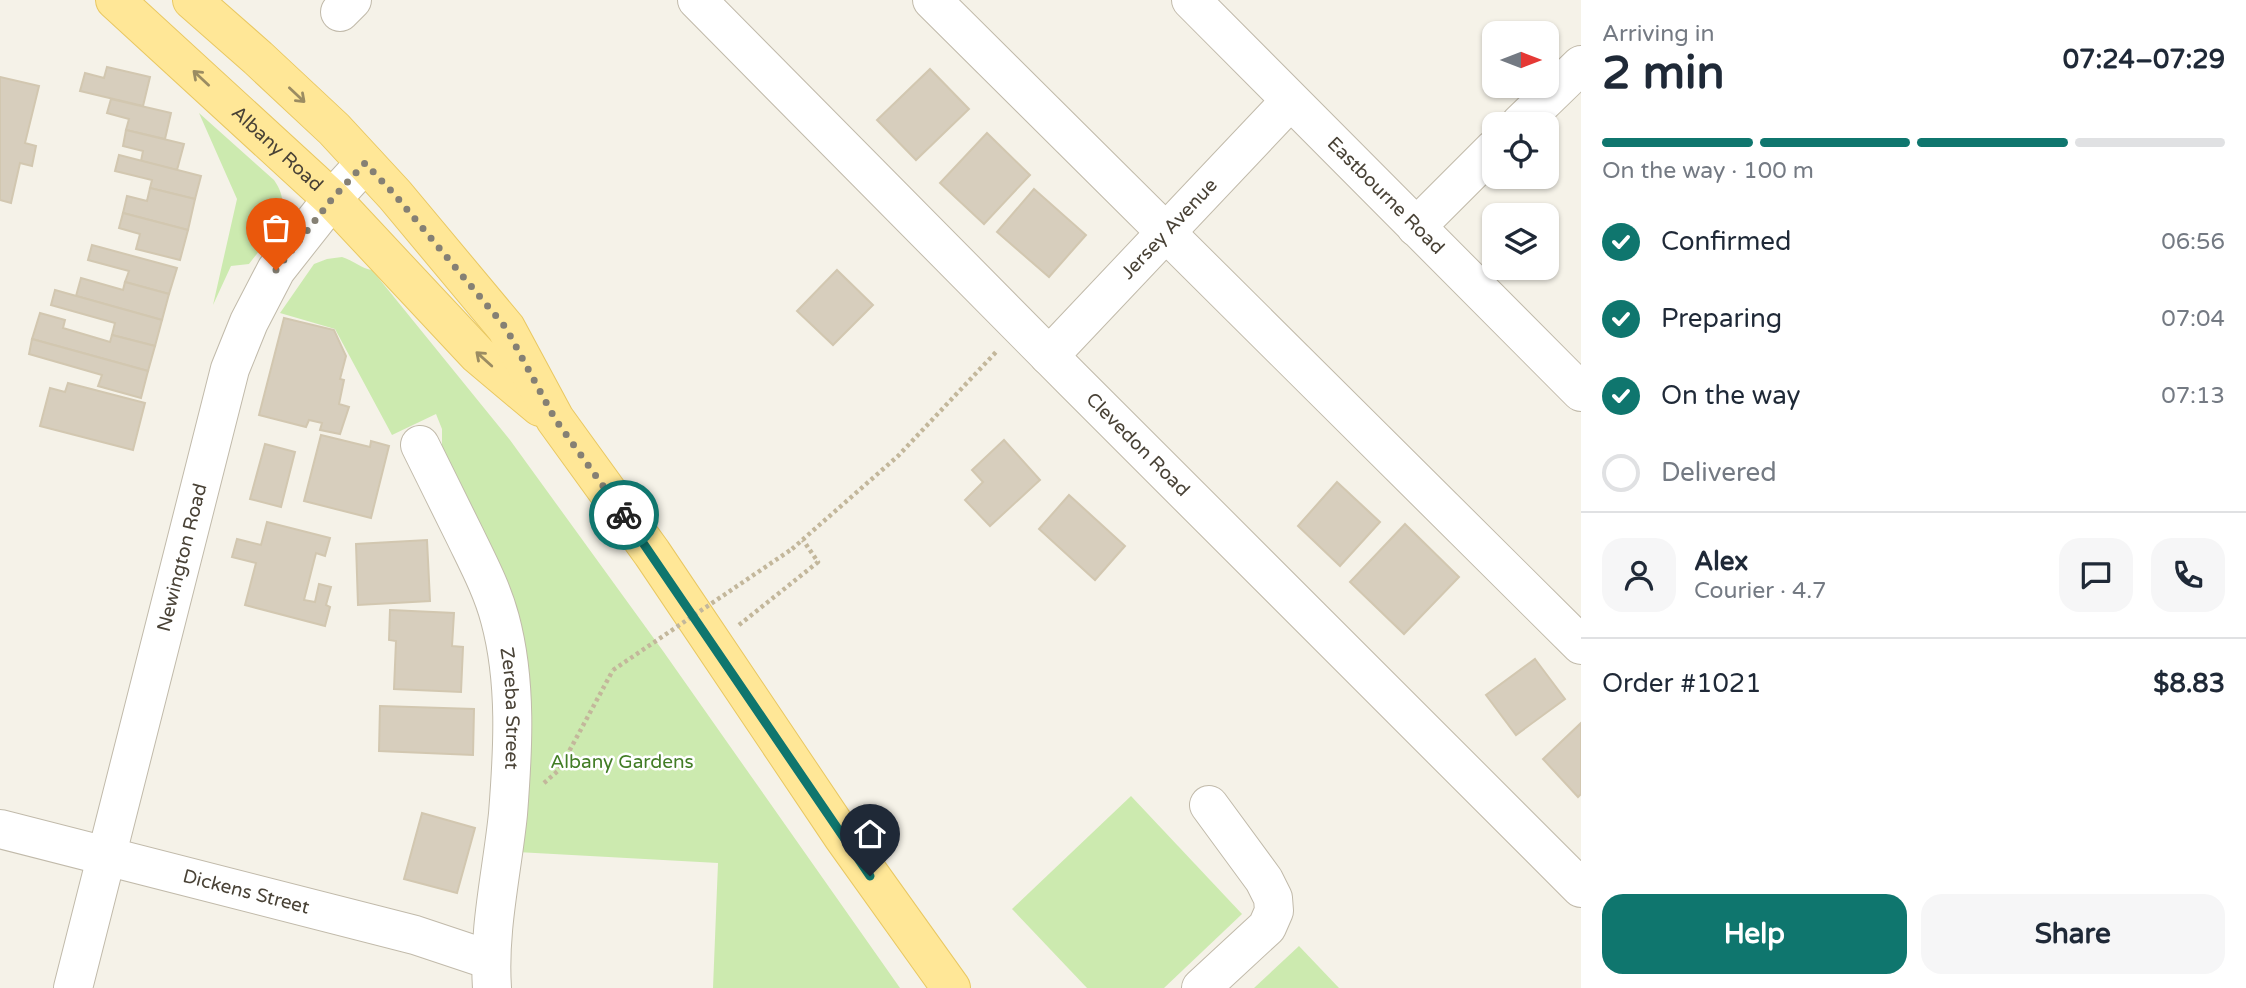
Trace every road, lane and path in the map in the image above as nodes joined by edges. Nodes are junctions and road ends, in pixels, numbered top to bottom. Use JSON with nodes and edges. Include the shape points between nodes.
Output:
{"nodes":[{"id":1,"x":114,"y":0,"type":"edge"},
{"id":2,"x":192,"y":0,"type":"edge"},
{"id":3,"x":697,"y":0,"type":"edge"},
{"id":4,"x":932,"y":0,"type":"edge"},
{"id":5,"x":1191,"y":0,"type":"edge"},
{"id":6,"x":1581,"y":65,"type":"edge"},
{"id":7,"x":1290,"y":101,"type":"junction"},
{"id":8,"x":1532,"y":112,"type":"edge"},
{"id":9,"x":1482,"y":161,"type":"edge"},
{"id":10,"x":365,"y":163,"type":"junction"},
{"id":11,"x":332,"y":199,"type":"junction"},
{"id":12,"x":1416,"y":227,"type":"junction"},
{"id":13,"x":1165,"y":233,"type":"junction"},
{"id":14,"x":1000,"y":348,"type":"dead end"},
{"id":15,"x":1049,"y":356,"type":"junction"},
{"id":16,"x":1581,"y":392,"type":"edge"},
{"id":17,"x":555,"y":419,"type":"junction"},
{"id":18,"x":420,"y":445,"type":"dead end"},
{"id":19,"x":803,"y":540,"type":"junction"},
{"id":20,"x":738,"y":625,"type":"dead end"},
{"id":21,"x":1581,"y":645,"type":"edge"},
{"id":22,"x":1209,"y":805,"type":"dead end"},
{"id":23,"x":507,"y":817,"type":"junction"},
{"id":24,"x":0,"y":829,"type":"edge"},
{"id":25,"x":108,"y":856,"type":"junction"},
{"id":26,"x":1579,"y":881,"type":"edge"},
{"id":27,"x":491,"y":974,"type":"edge"},
{"id":28,"x":73,"y":988,"type":"edge"},
{"id":29,"x":951,"y":988,"type":"edge"},
{"id":30,"x":1200,"y":988,"type":"edge"}],
"edges":[{"from":11,"to":1,"type":"main road","name":"Albany Road","one_way":true},
{"from":2,"to":10,"type":"main road","name":"Albany Road","one_way":true},
{"from":3,"to":15,"type":"street","name":"Clevedon Road"},
{"from":4,"to":13,"type":"street"},
{"from":5,"to":7,"type":"street","name":"Eastbourne Road"},
{"from":6,"to":8,"type":"street"},
{"from":7,"to":12,"type":"street","name":"Eastbourne Road"},
{"from":7,"to":13,"type":"street","name":"Jersey Avenue"},
{"from":9,"to":12,"type":"street"},
{"from":10,"to":11,"type":"street","name":"Newington Road"},
{"from":10,"to":17,"type":"main road","name":"Albany Road","via":[[506,328]]},
{"from":17,"to":11,"type":"main road","name":"Albany Road","one_way":true,"via":[[478,355]]},
{"from":11,"to":25,"type":"street","name":"Newington Road","via":[[276,270],[248,321],[230,369]]},
{"from":12,"to":16,"type":"street","name":"Eastbourne Road"},
{"from":13,"to":15,"type":"street","name":"Jersey Avenue"},
{"from":13,"to":21,"type":"street"},
{"from":14,"to":19,"type":"path","via":[[898,456]]},
{"from":15,"to":26,"type":"street","name":"Clevedon Road"},
{"from":17,"to":29,"type":"main road","name":"Albany Road"},
{"from":18,"to":23,"type":"street","name":"Zereba Street","via":[[487,582],[500,619],[512,705]]},
{"from":19,"to":20,"type":"path","via":[[818,562]]},
{"from":19,"to":23,"type":"path","bridge":true,"via":[[613,670],[559,769]]},
{"from":22,"to":30,"type":"street","via":[[1264,880],[1274,911],[1267,927]]},
{"from":23,"to":27,"type":"street","name":"Zereba Street"},
{"from":24,"to":25,"type":"street","name":"Dickens Street"},
{"from":25,"to":27,"type":"street","name":"Dickens Street","via":[[415,934]]},
{"from":25,"to":28,"type":"street","name":"Newington Road"}]}
